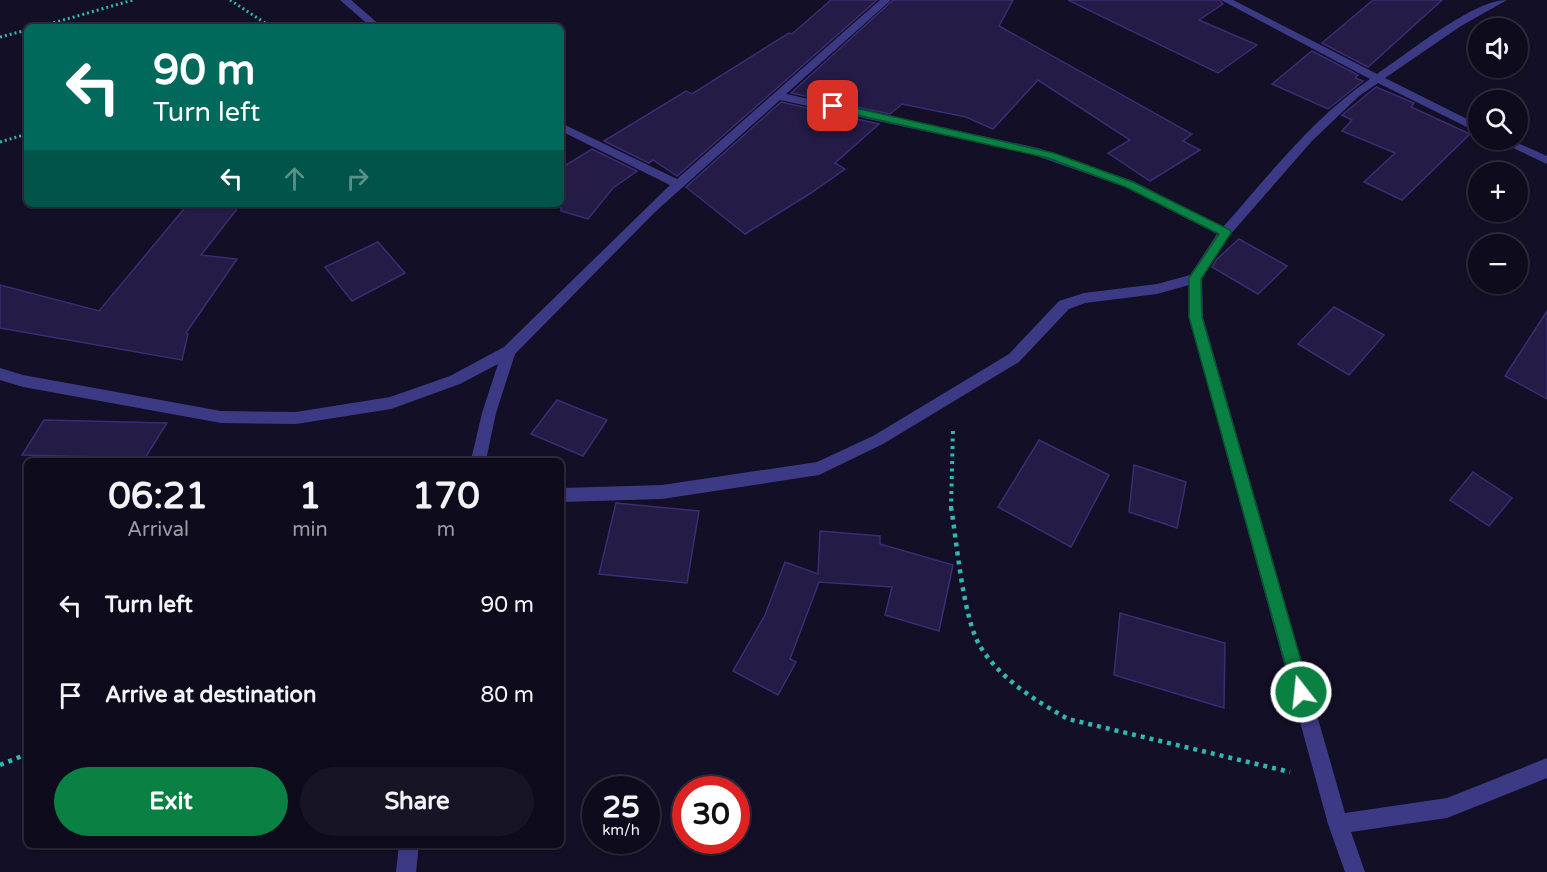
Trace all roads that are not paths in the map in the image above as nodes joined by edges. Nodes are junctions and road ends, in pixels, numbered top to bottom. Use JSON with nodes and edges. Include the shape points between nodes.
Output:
{"nodes":[{"id":1,"x":345,"y":0,"type":"edge"},
{"id":2,"x":886,"y":0,"type":"edge"},
{"id":3,"x":1226,"y":0,"type":"edge"},
{"id":4,"x":1502,"y":0,"type":"edge"},
{"id":5,"x":373,"y":24,"type":"edge"},
{"id":6,"x":1378,"y":78,"type":"junction"},
{"id":7,"x":778,"y":96,"type":"junction"},
{"id":8,"x":1468,"y":123,"type":"edge"},
{"id":9,"x":564,"y":128,"type":"edge"},
{"id":10,"x":1524,"y":150,"type":"edge"},
{"id":11,"x":1547,"y":160,"type":"edge"},
{"id":12,"x":678,"y":184,"type":"junction"},
{"id":13,"x":1226,"y":233,"type":"junction"},
{"id":14,"x":1195,"y":278,"type":"junction"},
{"id":15,"x":509,"y":351,"type":"junction"},
{"id":16,"x":0,"y":374,"type":"edge"},
{"id":17,"x":479,"y":458,"type":"edge"},
{"id":18,"x":564,"y":495,"type":"edge"},
{"id":19,"x":1547,"y":768,"type":"edge"},
{"id":20,"x":1338,"y":824,"type":"junction"},
{"id":21,"x":409,"y":848,"type":"edge"},
{"id":22,"x":406,"y":872,"type":"edge"},
{"id":23,"x":1355,"y":872,"type":"edge"}],
"edges":[{"from":1,"to":5,"type":"street"},
{"from":2,"to":7,"type":"street"},
{"from":3,"to":6,"type":"street"},
{"from":4,"to":6,"type":"street","via":[[1457,24]]},
{"from":6,"to":8,"type":"street"},
{"from":6,"to":13,"type":"street","via":[[1308,138]]},
{"from":7,"to":12,"type":"street"},
{"from":7,"to":13,"type":"street","via":[[1034,151],[1129,184]]},
{"from":9,"to":12,"type":"street"},
{"from":10,"to":11,"type":"street"},
{"from":12,"to":15,"type":"street"},
{"from":13,"to":14,"type":"street"},
{"from":14,"to":18,"type":"street","via":[[1157,289],[1084,298],[1064,305],[1014,358],[878,440],[819,468],[662,492]]},
{"from":14,"to":20,"type":"street","via":[[1196,317]]},
{"from":15,"to":16,"type":"street","via":[[455,380],[391,403],[296,418],[221,417]]},
{"from":15,"to":17,"type":"street"},
{"from":19,"to":20,"type":"street","via":[[1447,808]]},
{"from":20,"to":23,"type":"street"},
{"from":21,"to":22,"type":"street"}]}
